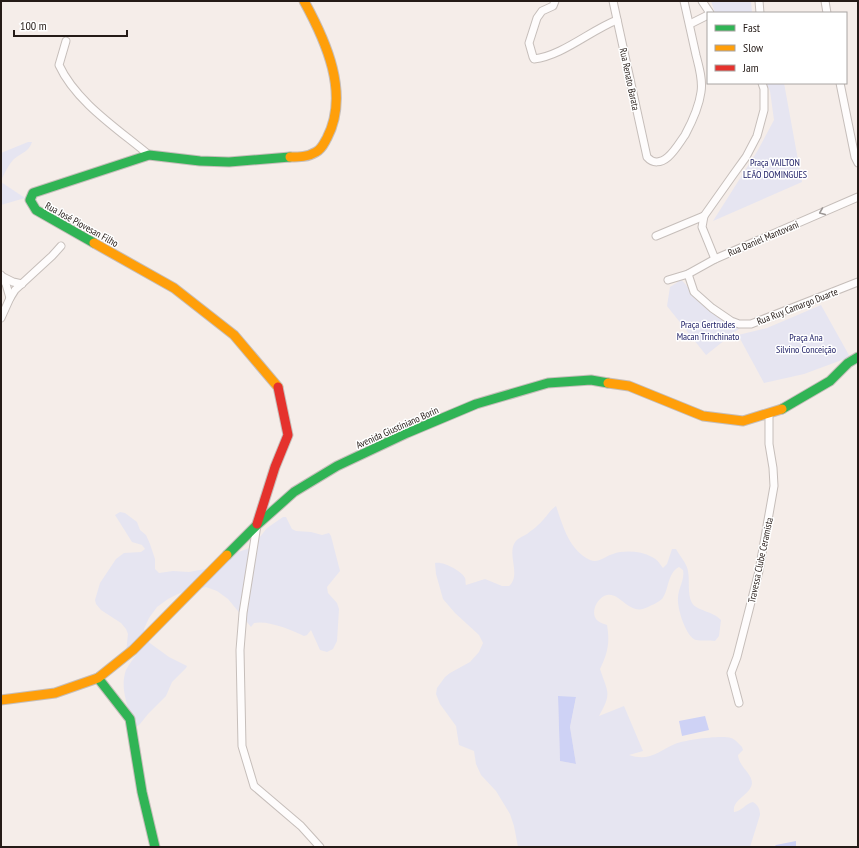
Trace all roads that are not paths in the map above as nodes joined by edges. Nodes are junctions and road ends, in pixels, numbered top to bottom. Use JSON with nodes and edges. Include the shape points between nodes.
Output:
{"nodes":[{"id":1,"x":304,"y":1,"type":"edge"},
{"id":2,"x":555,"y":1,"type":"edge"},
{"id":3,"x":613,"y":1,"type":"edge"},
{"id":4,"x":684,"y":1,"type":"edge"},
{"id":5,"x":702,"y":1,"type":"edge"},
{"id":6,"x":759,"y":1,"type":"edge"},
{"id":7,"x":825,"y":1,"type":"edge"},
{"id":8,"x":708,"y":12,"type":"edge"},
{"id":9,"x":760,"y":12,"type":"edge"},
{"id":10,"x":828,"y":12,"type":"edge"},
{"id":11,"x":707,"y":15,"type":"edge"},
{"id":12,"x":617,"y":20,"type":"junction"},
{"id":13,"x":690,"y":24,"type":"junction"},
{"id":14,"x":66,"y":41,"type":"dead end"},
{"id":15,"x":762,"y":84,"type":"edge"},
{"id":16,"x":840,"y":84,"type":"edge"},
{"id":17,"x":149,"y":155,"type":"junction"},
{"id":18,"x":858,"y":162,"type":"edge"},
{"id":19,"x":858,"y":197,"type":"edge"},
{"id":20,"x":704,"y":216,"type":"junction"},
{"id":21,"x":656,"y":236,"type":"dead end"},
{"id":22,"x":61,"y":246,"type":"dead end"},
{"id":23,"x":714,"y":259,"type":"junction"},
{"id":24,"x":688,"y":274,"type":"junction"},
{"id":25,"x":2,"y":276,"type":"edge"},
{"id":26,"x":668,"y":280,"type":"dead end"},
{"id":27,"x":858,"y":282,"type":"edge"},
{"id":28,"x":22,"y":284,"type":"junction"},
{"id":29,"x":10,"y":298,"type":"junction"},
{"id":30,"x":1,"y":318,"type":"edge"},
{"id":31,"x":858,"y":357,"type":"edge"},
{"id":32,"x":769,"y":414,"type":"junction"},
{"id":33,"x":257,"y":525,"type":"junction"},
{"id":34,"x":98,"y":678,"type":"junction"},
{"id":35,"x":1,"y":700,"type":"edge"},
{"id":36,"x":739,"y":703,"type":"dead end"},
{"id":37,"x":155,"y":847,"type":"edge"},
{"id":38,"x":320,"y":847,"type":"edge"}],
"edges":[{"from":1,"to":17,"type":"street","name":"Rua José Piovesan Filho","via":[[327,56],[337,104],[332,130],[324,146],[317,153],[308,156],[229,162]]},
{"from":2,"to":12,"type":"street","via":[[553,6],[542,11],[537,18],[529,43],[534,59],[565,48]]},
{"from":3,"to":12,"type":"street","name":"Rua Renato Barata"},
{"from":4,"to":13,"type":"street"},
{"from":5,"to":8,"type":"street"},
{"from":6,"to":9,"type":"street"},
{"from":7,"to":10,"type":"street"},
{"from":11,"to":13,"type":"street"},
{"from":12,"to":13,"type":"street","name":"Rua Renato Barata","via":[[647,157],[656,162],[670,156],[680,143],[690,125],[702,91]]},
{"from":14,"to":17,"type":"street","via":[[59,64],[63,74],[82,99]]},
{"from":15,"to":20,"type":"street","via":[[764,110],[757,136],[746,157]]},
{"from":16,"to":18,"type":"street"},
{"from":17,"to":33,"type":"street","name":"Rua José Piovesan Filho","via":[[33,193],[30,200],[36,210],[174,288],[234,335],[280,388],[288,435]]},
{"from":19,"to":23,"type":"street","name":"Rua Daniel Mantovani","one_way":true},
{"from":20,"to":21,"type":"street"},
{"from":20,"to":23,"type":"street","via":[[702,227]]},
{"from":22,"to":28,"type":"street"},
{"from":23,"to":24,"type":"street","name":"Rua Daniel Mantovani"},
{"from":24,"to":26,"type":"street","name":"Rua Daniel Mantovani"},
{"from":24,"to":27,"type":"street","name":"Rua Ruy Camargo Duarte","via":[[694,292],[730,321],[739,324],[751,324]]},
{"from":25,"to":28,"type":"street"},
{"from":25,"to":29,"type":"street"},
{"from":28,"to":29,"type":"street"},
{"from":29,"to":30,"type":"street"},
{"from":31,"to":32,"type":"street","name":"Avenida Giustiniano Borin","via":[[830,380],[782,410]]},
{"from":32,"to":33,"type":"street","name":"Avenida Giustiniano Borin","via":[[743,421],[704,416],[630,386],[592,380],[548,383],[476,404],[337,466],[294,492]]},
{"from":32,"to":36,"type":"street","name":"Travessa Clube Ceramista","via":[[769,444],[774,486],[759,571],[737,657],[730,673]]},
{"from":33,"to":34,"type":"street","name":"Avenida Giustiniano Borin","via":[[133,650]]},
{"from":33,"to":38,"type":"street","via":[[243,613],[240,650],[242,746],[254,786],[301,826]]},
{"from":34,"to":35,"type":"street","name":"Avenida Giustiniano Borin","via":[[55,693]]},
{"from":34,"to":37,"type":"street","via":[[130,719],[142,792]]}]}
